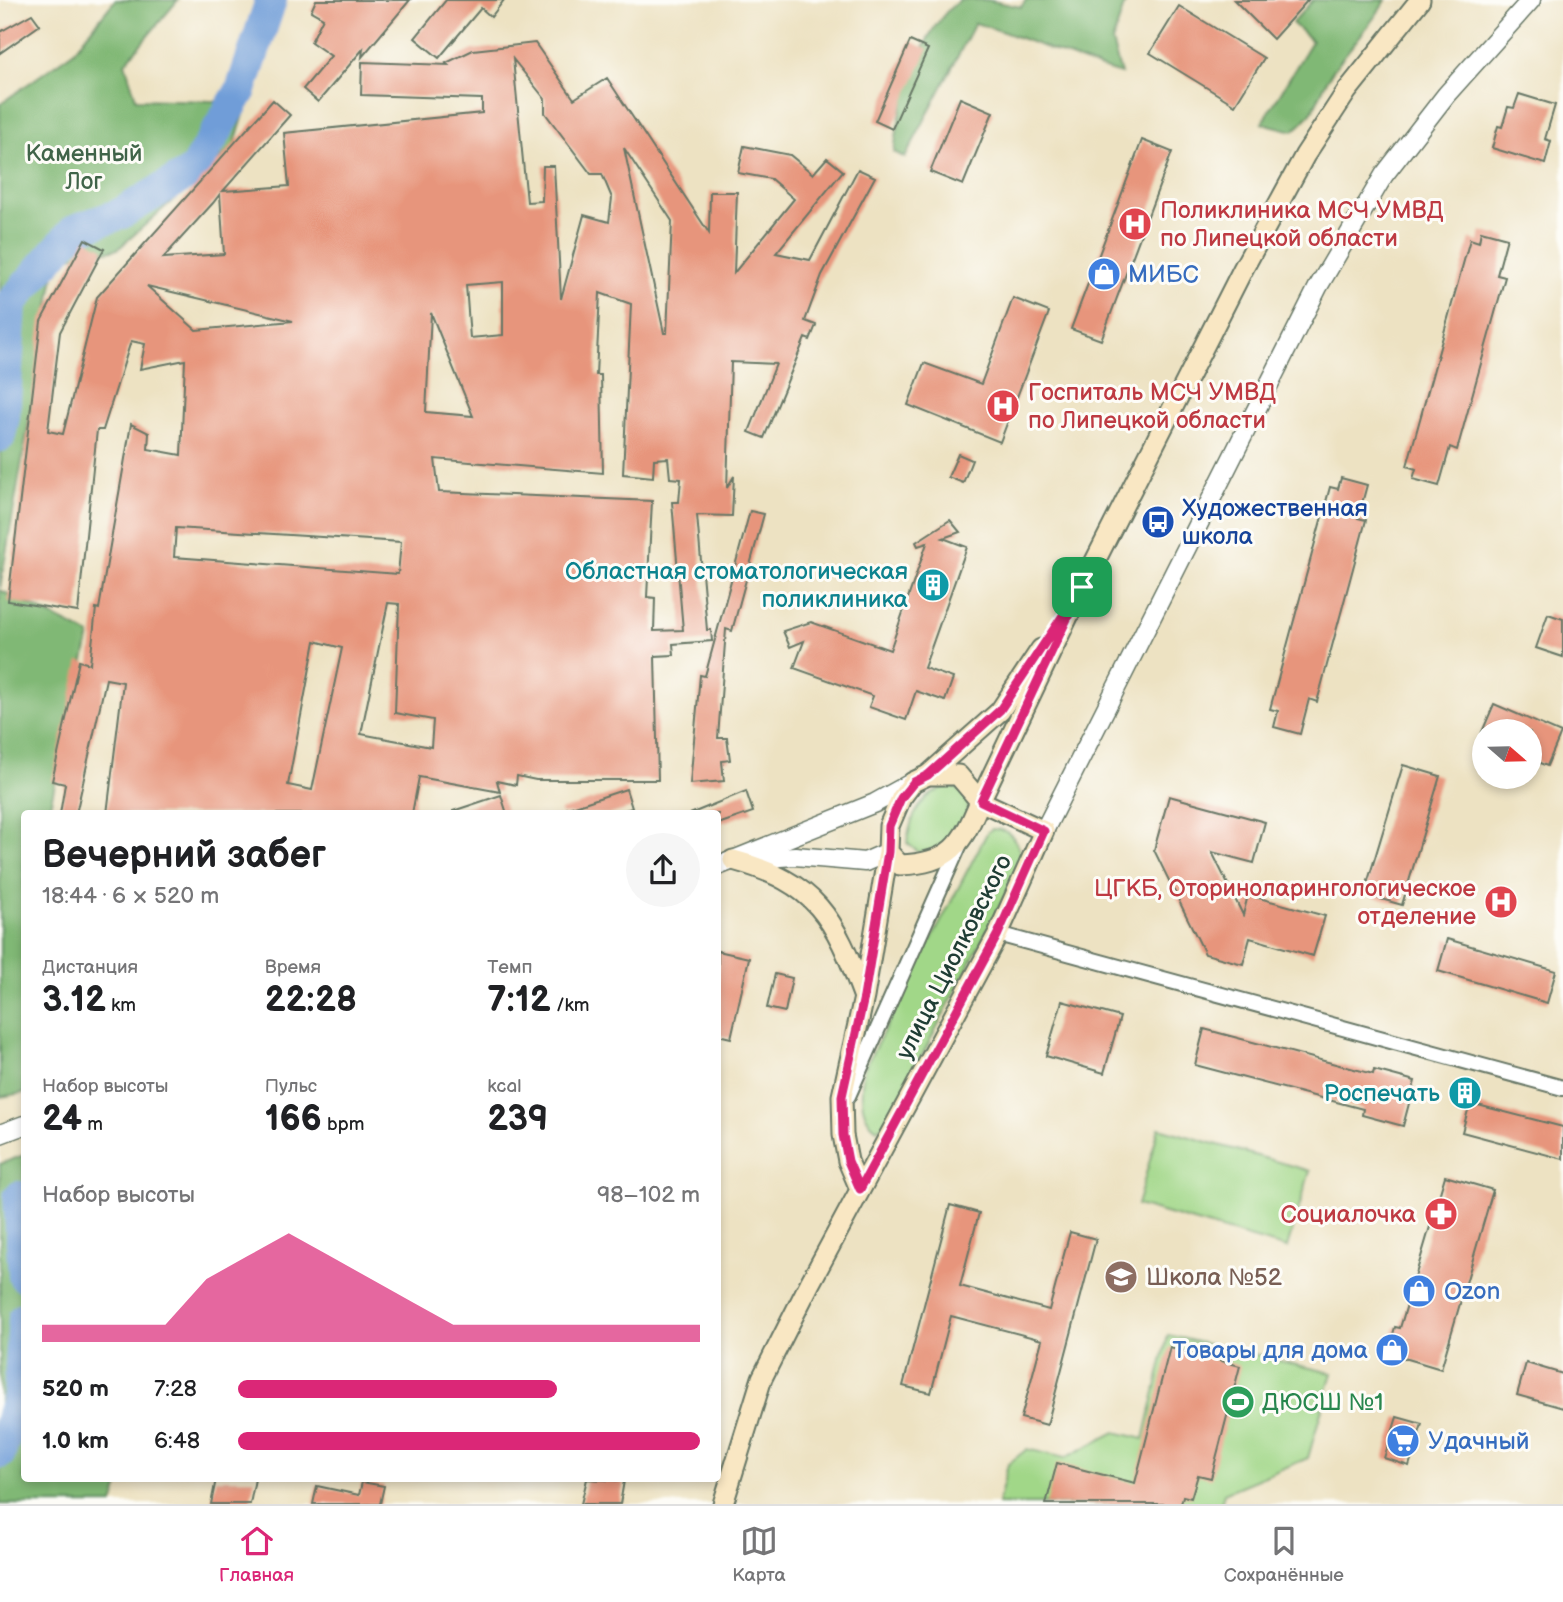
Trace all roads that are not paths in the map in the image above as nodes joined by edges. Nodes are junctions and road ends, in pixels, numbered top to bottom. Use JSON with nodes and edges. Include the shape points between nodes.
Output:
{"nodes":[{"id":1,"x":1420,"y":0,"type":"edge"},
{"id":2,"x":1531,"y":0,"type":"edge"},
{"id":3,"x":1082,"y":587,"type":"junction"},
{"id":4,"x":921,"y":778,"type":"junction"},
{"id":5,"x":981,"y":801,"type":"junction"},
{"id":6,"x":1044,"y":831,"type":"junction"},
{"id":7,"x":959,"y":846,"type":"junction"},
{"id":8,"x":888,"y":852,"type":"junction"},
{"id":9,"x":725,"y":863,"type":"edge"},
{"id":10,"x":998,"y":934,"type":"junction"},
{"id":11,"x":864,"y":997,"type":"junction"},
{"id":12,"x":1563,"y":1088,"type":"edge"},
{"id":13,"x":842,"y":1110,"type":"junction"},
{"id":14,"x":21,"y":1126,"type":"edge"},
{"id":15,"x":0,"y":1134,"type":"edge"},
{"id":16,"x":860,"y":1189,"type":"junction"},
{"id":17,"x":723,"y":1504,"type":"edge"}],
"edges":[{"from":1,"to":3,"type":"main road","via":[[1347,91],[1305,155]]},
{"from":2,"to":6,"type":"street","via":[[1446,94],[1384,175],[1318,287]]},
{"from":3,"to":4,"type":"main road","via":[[1000,710]]},
{"from":3,"to":5,"type":"main road"},
{"from":4,"to":5,"type":"main road","via":[[958,775]]},
{"from":4,"to":8,"type":"main road","via":[[901,798],[889,826]]},
{"from":4,"to":9,"type":"street","via":[[875,803]]},
{"from":5,"to":6,"type":"main road"},
{"from":5,"to":7,"type":"main road"},
{"from":6,"to":10,"type":"main road","name":"улица Циолковского"},
{"from":7,"to":8,"type":"main road","via":[[924,864],[900,864]]},
{"from":7,"to":13,"type":"street"},
{"from":8,"to":9,"type":"street","via":[[865,862],[795,856]]},
{"from":8,"to":11,"type":"main road"},
{"from":9,"to":11,"type":"main road","via":[[772,871],[814,901],[839,936]]},
{"from":10,"to":12,"type":"street"},
{"from":10,"to":16,"type":"main road","name":"улица Циолковского"},
{"from":11,"to":13,"type":"main road"},
{"from":13,"to":16,"type":"main road","via":[[848,1161]]},
{"from":14,"to":15,"type":"street"},
{"from":16,"to":17,"type":"main road","name":"улица Циолковского","via":[[762,1378]]}]}
